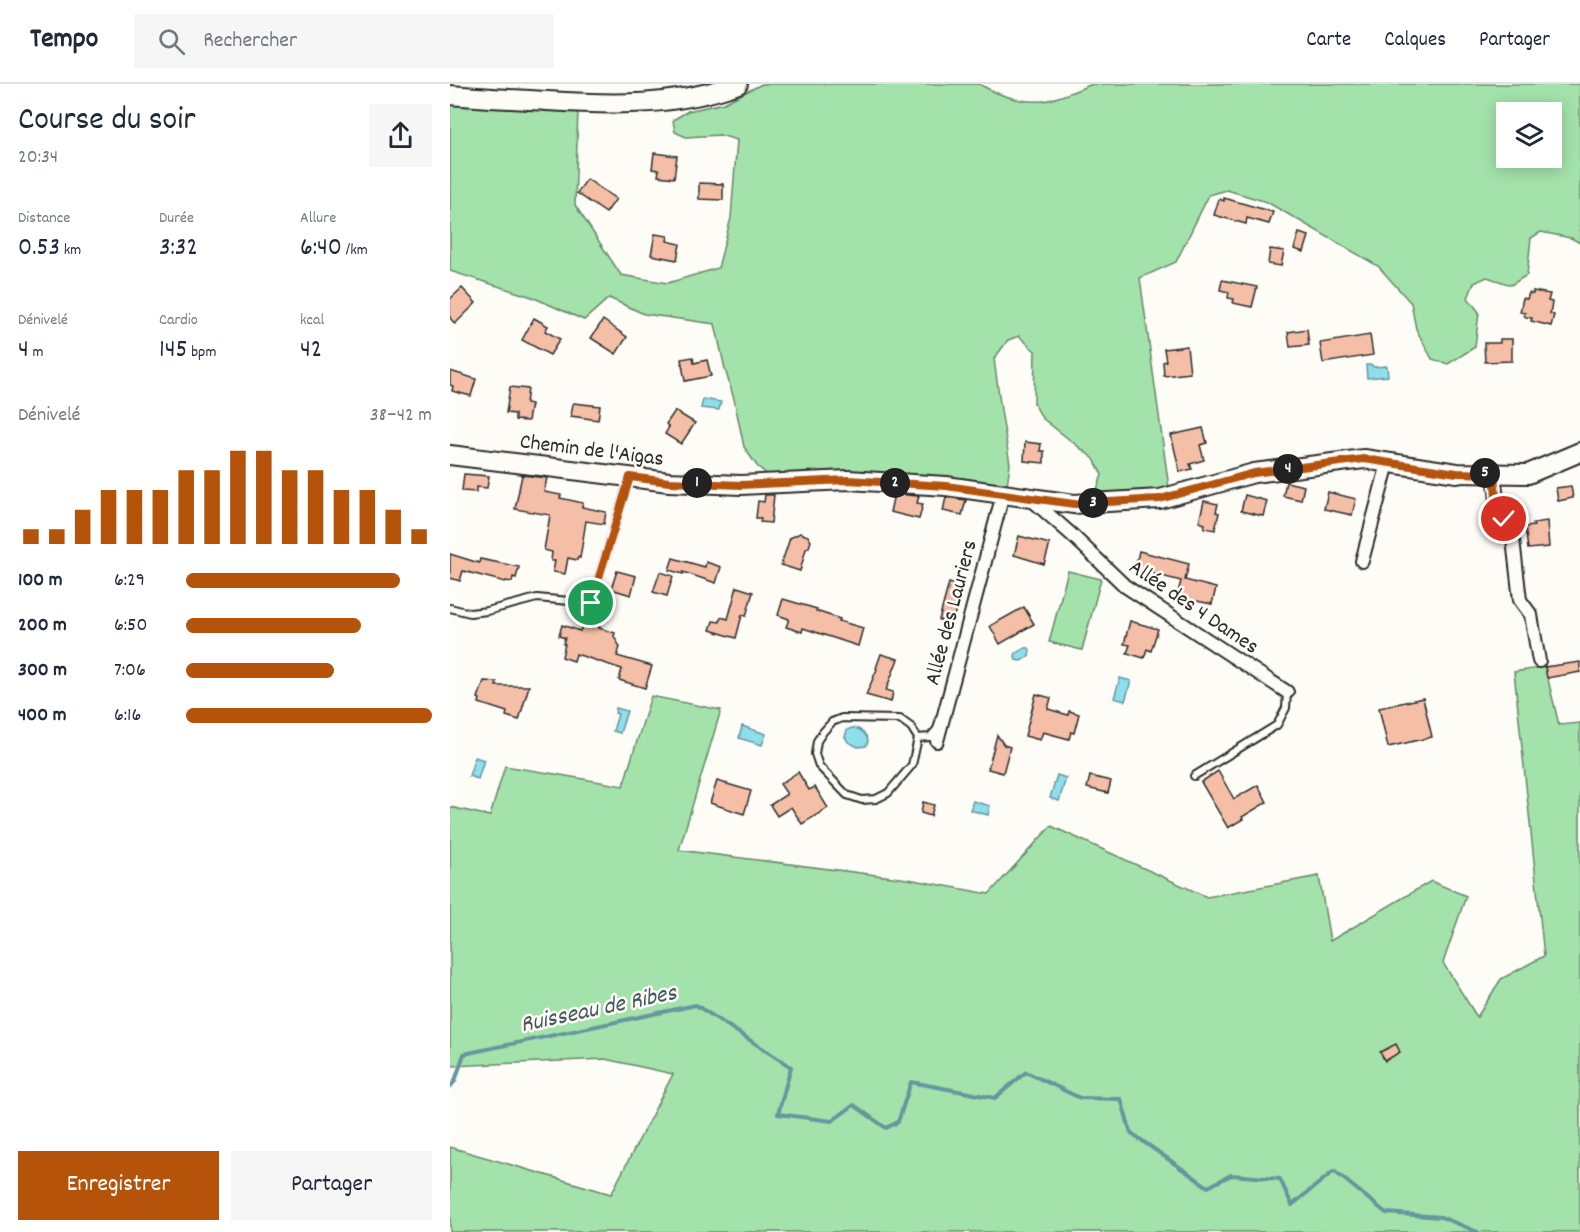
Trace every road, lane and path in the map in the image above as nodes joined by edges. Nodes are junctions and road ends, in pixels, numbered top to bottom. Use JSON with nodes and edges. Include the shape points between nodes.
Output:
{"nodes":[{"id":1,"x":702,"y":84,"type":"edge"},
{"id":2,"x":738,"y":84,"type":"edge"},
{"id":3,"x":450,"y":85,"type":"edge"},
{"id":4,"x":450,"y":95,"type":"edge"},
{"id":5,"x":1580,"y":452,"type":"edge"},
{"id":6,"x":450,"y":455,"type":"edge"},
{"id":7,"x":1388,"y":463,"type":"junction"},
{"id":8,"x":1494,"y":474,"type":"junction"},
{"id":9,"x":630,"y":477,"type":"junction"},
{"id":10,"x":1003,"y":494,"type":"junction"},
{"id":11,"x":1030,"y":498,"type":"junction"},
{"id":12,"x":1362,"y":561,"type":"dead end"},
{"id":13,"x":450,"y":608,"type":"edge"},
{"id":14,"x":1539,"y":661,"type":"dead end"},
{"id":15,"x":1287,"y":692,"type":"joint"},
{"id":16,"x":941,"y":725,"type":"junction"},
{"id":17,"x":918,"y":738,"type":"junction"},
{"id":18,"x":937,"y":741,"type":"dead end"},
{"id":19,"x":1194,"y":776,"type":"dead end"}],
"edges":[{"from":1,"to":3,"type":"street","via":[[677,90],[605,95]]},
{"from":2,"to":4,"type":"street","via":[[683,98],[634,104]]},
{"from":5,"to":8,"type":"street","name":"Chemin de l'Aigas","via":[[1528,474]]},
{"from":6,"to":9,"type":"street","name":"Chemin de l'Aigas"},
{"from":7,"to":8,"type":"street","name":"Chemin de l'Aigas"},
{"from":7,"to":11,"type":"street","name":"Chemin de l'Aigas","via":[[1364,459],[1254,473],[1160,499],[1074,504]]},
{"from":7,"to":12,"type":"street"},
{"from":8,"to":14,"type":"street","via":[[1497,509],[1512,531],[1520,600],[1532,615]]},
{"from":9,"to":10,"type":"street","name":"Chemin de l'Aigas","via":[[741,485],[848,480]]},
{"from":9,"to":13,"type":"lane","via":[[591,603],[537,598],[470,613]]},
{"from":10,"to":11,"type":"street","name":"Chemin de l'Aigas"},
{"from":10,"to":16,"type":"street","name":"Allée des Lauriers"},
{"from":11,"to":15,"type":"street","name":"Allée des 4 Dames","via":[[1125,586]]},
{"from":15,"to":19,"type":"lane","via":[[1286,708],[1277,725]]},
{"from":16,"to":17,"type":"lane","via":[[930,736]]},
{"from":16,"to":18,"type":"street","name":"Allée des Lauriers"},
{"from":17,"to":17,"type":"lane","via":[[900,719],[842,718],[823,732],[815,754],[819,766],[847,795],[876,799],[888,793],[912,765]]}]}
